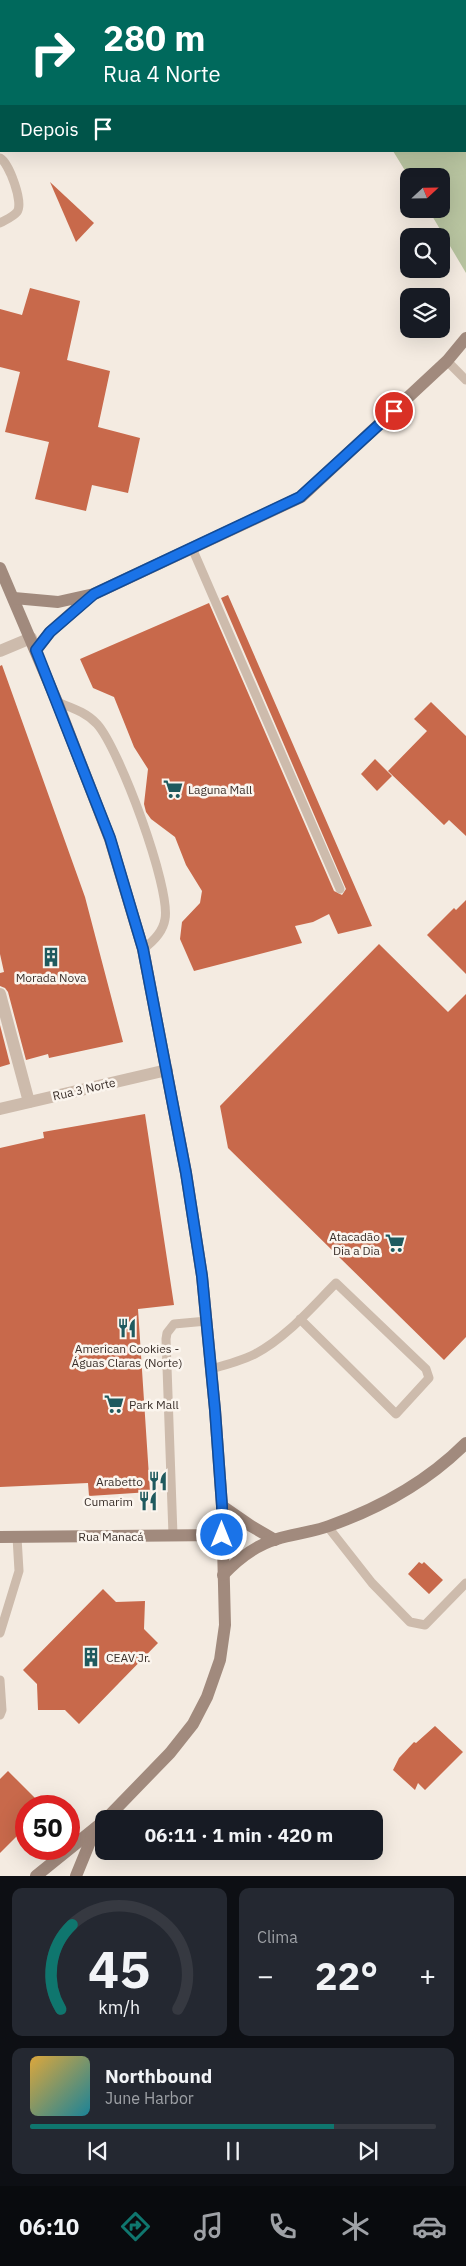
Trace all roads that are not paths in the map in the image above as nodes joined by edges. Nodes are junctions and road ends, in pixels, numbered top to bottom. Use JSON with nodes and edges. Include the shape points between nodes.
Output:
{"nodes":[{"id":1,"x":0,"y":158,"type":"edge"},
{"id":2,"x":0,"y":223,"type":"edge"},
{"id":3,"x":466,"y":338,"type":"edge"},
{"id":4,"x":447,"y":361,"type":"junction"},
{"id":5,"x":466,"y":380,"type":"edge"},
{"id":6,"x":192,"y":548,"type":"junction"},
{"id":7,"x":0,"y":568,"type":"edge"},
{"id":8,"x":94,"y":594,"type":"junction"},
{"id":9,"x":14,"y":598,"type":"junction"},
{"id":10,"x":33,"y":644,"type":"junction"},
{"id":11,"x":0,"y":651,"type":"edge"},
{"id":12,"x":57,"y":702,"type":"junction"},
{"id":13,"x":340,"y":890,"type":"dead end"},
{"id":14,"x":143,"y":949,"type":"junction"},
{"id":15,"x":0,"y":994,"type":"edge"},
{"id":16,"x":167,"y":1070,"type":"junction"},
{"id":17,"x":29,"y":1102,"type":"junction"},
{"id":18,"x":0,"y":1108,"type":"edge"},
{"id":19,"x":300,"y":1319,"type":"junction"},
{"id":20,"x":207,"y":1321,"type":"junction"},
{"id":21,"x":211,"y":1369,"type":"junction"},
{"id":22,"x":466,"y":1443,"type":"edge"},
{"id":23,"x":222,"y":1506,"type":"junction"},
{"id":24,"x":328,"y":1527,"type":"junction"},
{"id":25,"x":173,"y":1535,"type":"junction"},
{"id":26,"x":222,"y":1535,"type":"junction"},
{"id":27,"x":0,"y":1537,"type":"edge"},
{"id":28,"x":17,"y":1537,"type":"junction"},
{"id":29,"x":275,"y":1540,"type":"junction"},
{"id":30,"x":223,"y":1575,"type":"junction"},
{"id":31,"x":466,"y":1583,"type":"edge"},
{"id":32,"x":0,"y":1633,"type":"edge"},
{"id":33,"x":0,"y":1680,"type":"edge"},
{"id":34,"x":0,"y":1715,"type":"edge"},
{"id":35,"x":115,"y":1810,"type":"edge"},
{"id":36,"x":94,"y":1830,"type":"joint"},
{"id":37,"x":36,"y":1876,"type":"edge"},
{"id":38,"x":76,"y":1876,"type":"edge"}],
"edges":[{"from":1,"to":2,"type":"lane","via":[[9,168],[19,207],[16,213]]},
{"from":3,"to":4,"type":"main road"},
{"from":4,"to":5,"type":"lane"},
{"from":4,"to":6,"type":"main road","via":[[300,497]]},
{"from":6,"to":8,"type":"main road"},
{"from":6,"to":13,"type":"lane"},
{"from":7,"to":9,"type":"main road"},
{"from":8,"to":9,"type":"main road","via":[[58,602]]},
{"from":8,"to":10,"type":"main road"},
{"from":9,"to":10,"type":"main road"},
{"from":10,"to":11,"type":"street"},
{"from":10,"to":12,"type":"main road"},
{"from":12,"to":14,"type":"main road","via":[[110,838]]},
{"from":12,"to":14,"type":"lane","via":[[84,712],[97,724],[113,748],[142,823],[165,894],[165,920],[159,935]]},
{"from":14,"to":16,"type":"main road"},
{"from":15,"to":17,"type":"street"},
{"from":16,"to":17,"type":"street","name":"Rua 3 Norte"},
{"from":16,"to":20,"type":"main road","via":[[186,1173]]},
{"from":17,"to":18,"type":"street","name":"Rua 3 Norte"},
{"from":19,"to":19,"type":"lane","via":[[336,1283],[426,1369],[429,1378],[396,1414]]},
{"from":19,"to":21,"type":"lane","via":[[256,1354]]},
{"from":20,"to":21,"type":"main road"},
{"from":20,"to":25,"type":"lane","via":[[174,1324],[166,1339]]},
{"from":21,"to":23,"type":"main road"},
{"from":22,"to":24,"type":"main road","via":[[449,1460],[381,1505]]},
{"from":23,"to":26,"type":"main road"},
{"from":23,"to":29,"type":"main road"},
{"from":24,"to":29,"type":"main road"},
{"from":24,"to":31,"type":"lane","via":[[372,1583],[410,1622],[425,1625]]},
{"from":25,"to":26,"type":"main road","name":"Rua Manacá"},
{"from":25,"to":28,"type":"main road","name":"Rua Manacá"},
{"from":26,"to":30,"type":"main road"},
{"from":27,"to":28,"type":"main road","name":"Rua Manacá"},
{"from":28,"to":32,"type":"lane","via":[[19,1571]]},
{"from":29,"to":30,"type":"main road","via":[[238,1560]]},
{"from":30,"to":35,"type":"main road","via":[[225,1625],[220,1660],[207,1697],[193,1724],[170,1753]]},
{"from":33,"to":34,"type":"lane"},
{"from":36,"to":37,"type":"main road"},
{"from":36,"to":38,"type":"main road"}]}
